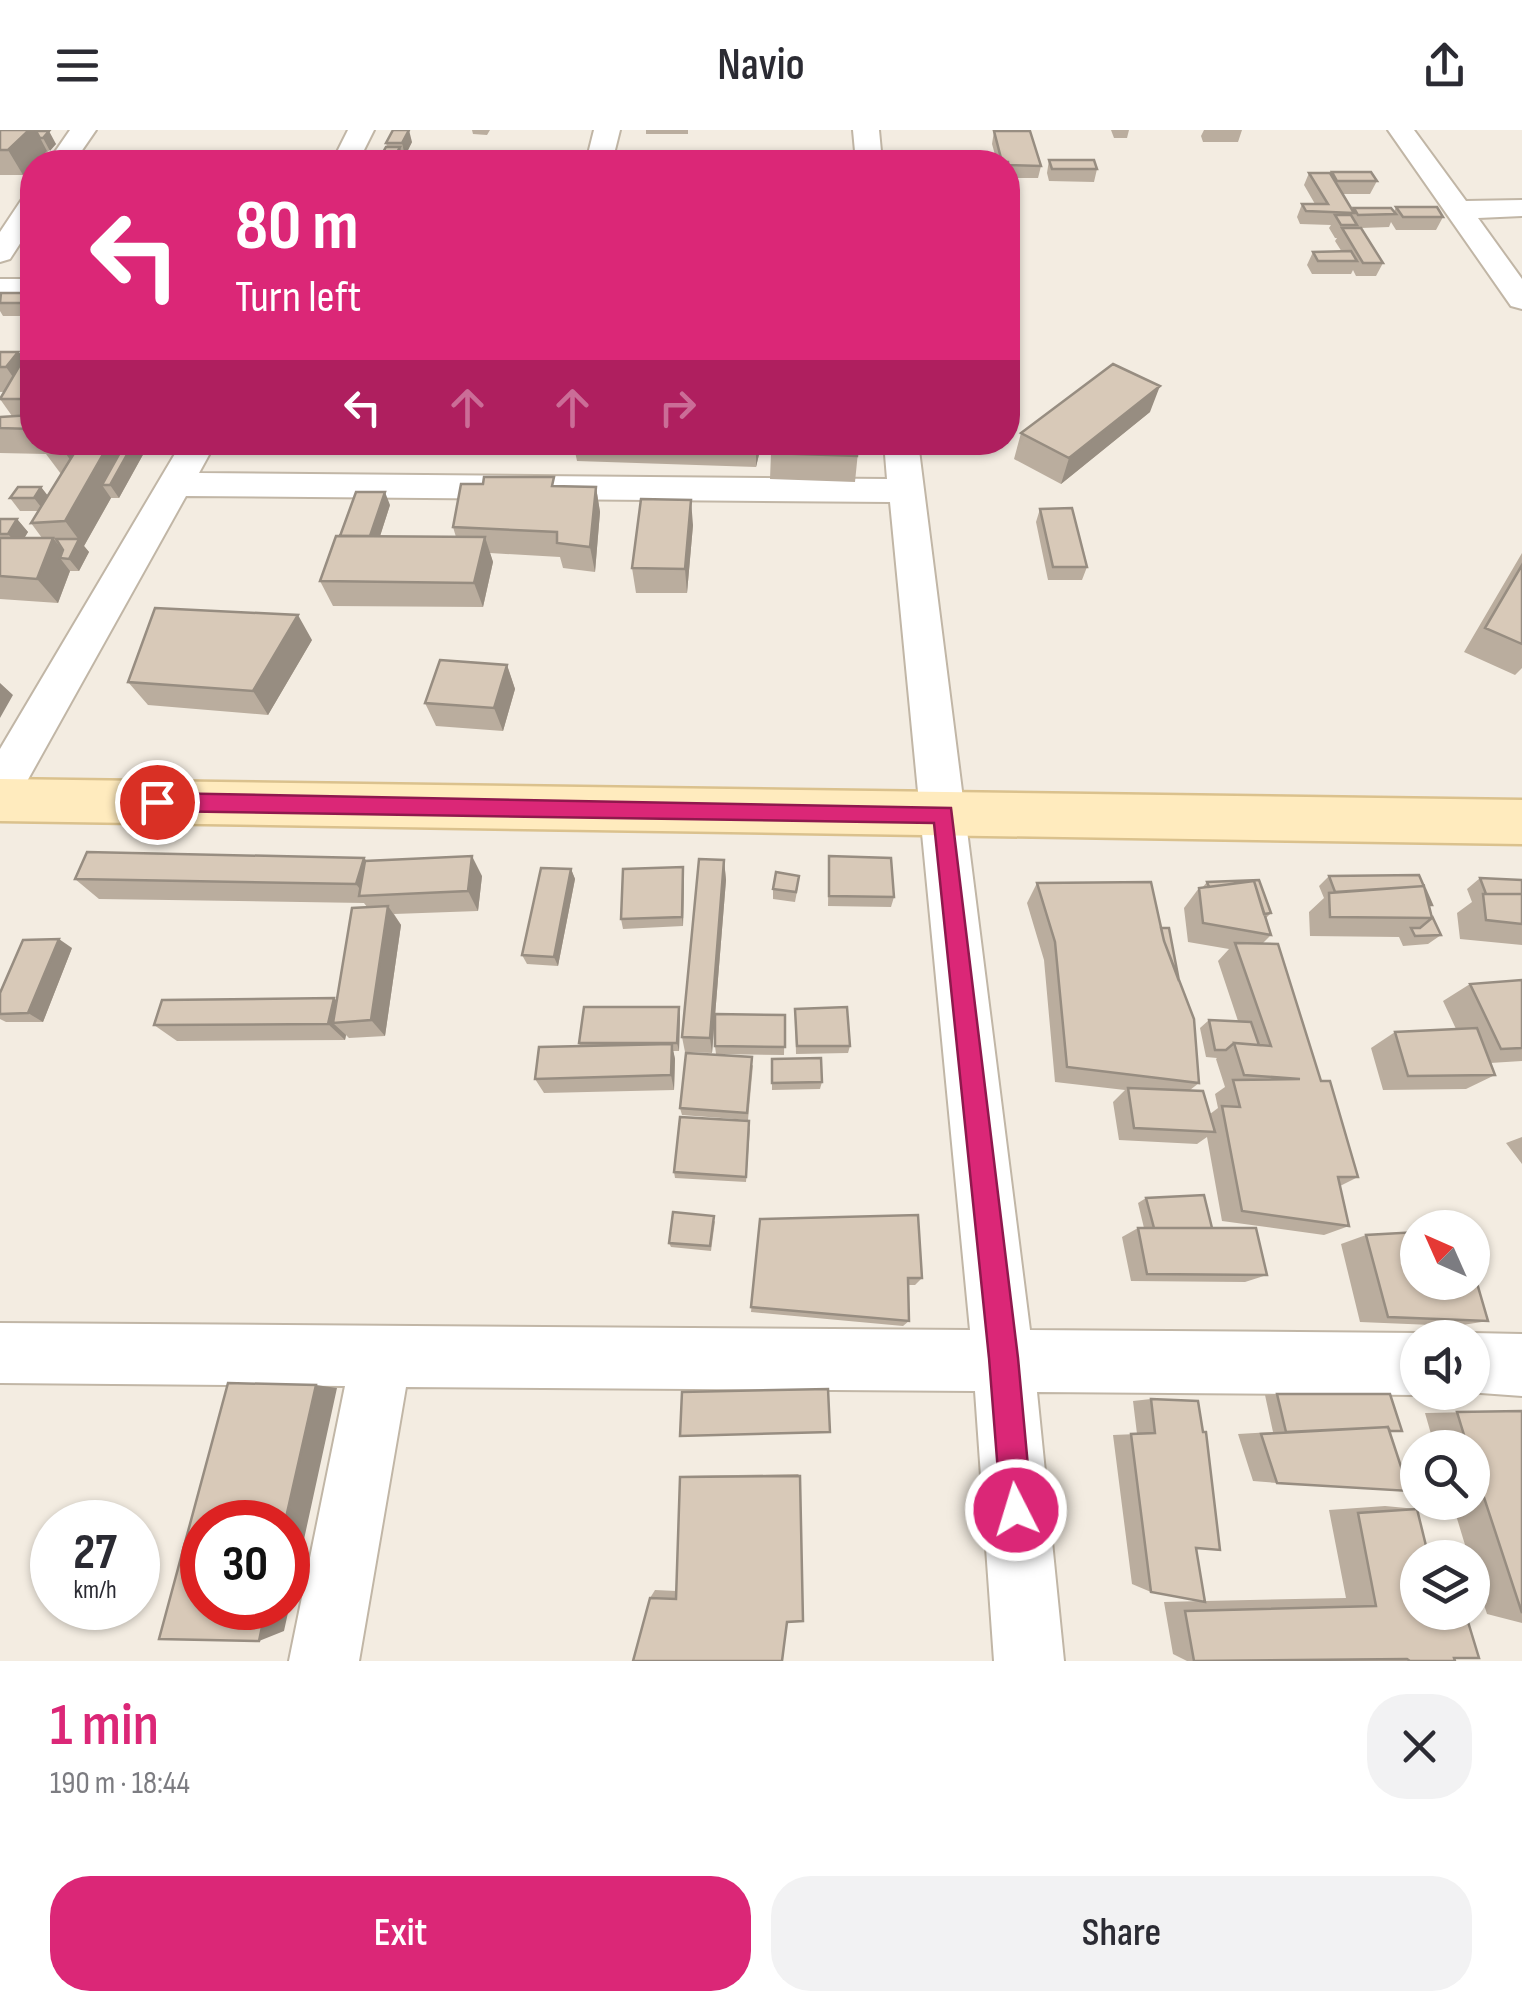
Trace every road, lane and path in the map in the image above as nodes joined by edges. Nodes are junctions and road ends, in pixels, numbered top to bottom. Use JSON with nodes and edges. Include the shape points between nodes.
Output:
{"nodes":[{"id":1,"x":1401,"y":130,"type":"edge"},
{"id":2,"x":1522,"y":208,"type":"edge"},
{"id":3,"x":1458,"y":210,"type":"junction"},
{"id":4,"x":20,"y":223,"type":"edge"},
{"id":5,"x":0,"y":253,"type":"edge"},
{"id":6,"x":1522,"y":300,"type":"edge"},
{"id":7,"x":191,"y":455,"type":"edge"},
{"id":8,"x":902,"y":455,"type":"edge"},
{"id":9,"x":176,"y":484,"type":"junction"},
{"id":10,"x":906,"y":491,"type":"junction"},
{"id":11,"x":0,"y":788,"type":"edge"},
{"id":12,"x":0,"y":800,"type":"edge"},
{"id":13,"x":944,"y":814,"type":"junction"},
{"id":14,"x":1522,"y":822,"type":"edge"},
{"id":15,"x":0,"y":1353,"type":"edge"},
{"id":16,"x":381,"y":1357,"type":"junction"},
{"id":17,"x":1004,"y":1358,"type":"junction"},
{"id":18,"x":1400,"y":1364,"type":"edge"},
{"id":19,"x":1490,"y":1364,"type":"edge"},
{"id":20,"x":1522,"y":1365,"type":"edge"},
{"id":21,"x":324,"y":1661,"type":"edge"},
{"id":22,"x":1029,"y":1661,"type":"edge"}],
"edges":[{"from":1,"to":3,"type":"street"},
{"from":2,"to":3,"type":"street"},
{"from":3,"to":6,"type":"street"},
{"from":4,"to":5,"type":"street"},
{"from":7,"to":9,"type":"street"},
{"from":8,"to":10,"type":"street"},
{"from":9,"to":10,"type":"street"},
{"from":9,"to":11,"type":"street"},
{"from":10,"to":13,"type":"street"},
{"from":12,"to":13,"type":"street"},
{"from":13,"to":14,"type":"street"},
{"from":13,"to":17,"type":"street"},
{"from":15,"to":16,"type":"street"},
{"from":16,"to":17,"type":"street"},
{"from":16,"to":21,"type":"street"},
{"from":17,"to":18,"type":"street"},
{"from":17,"to":22,"type":"street"},
{"from":19,"to":20,"type":"street"}]}
